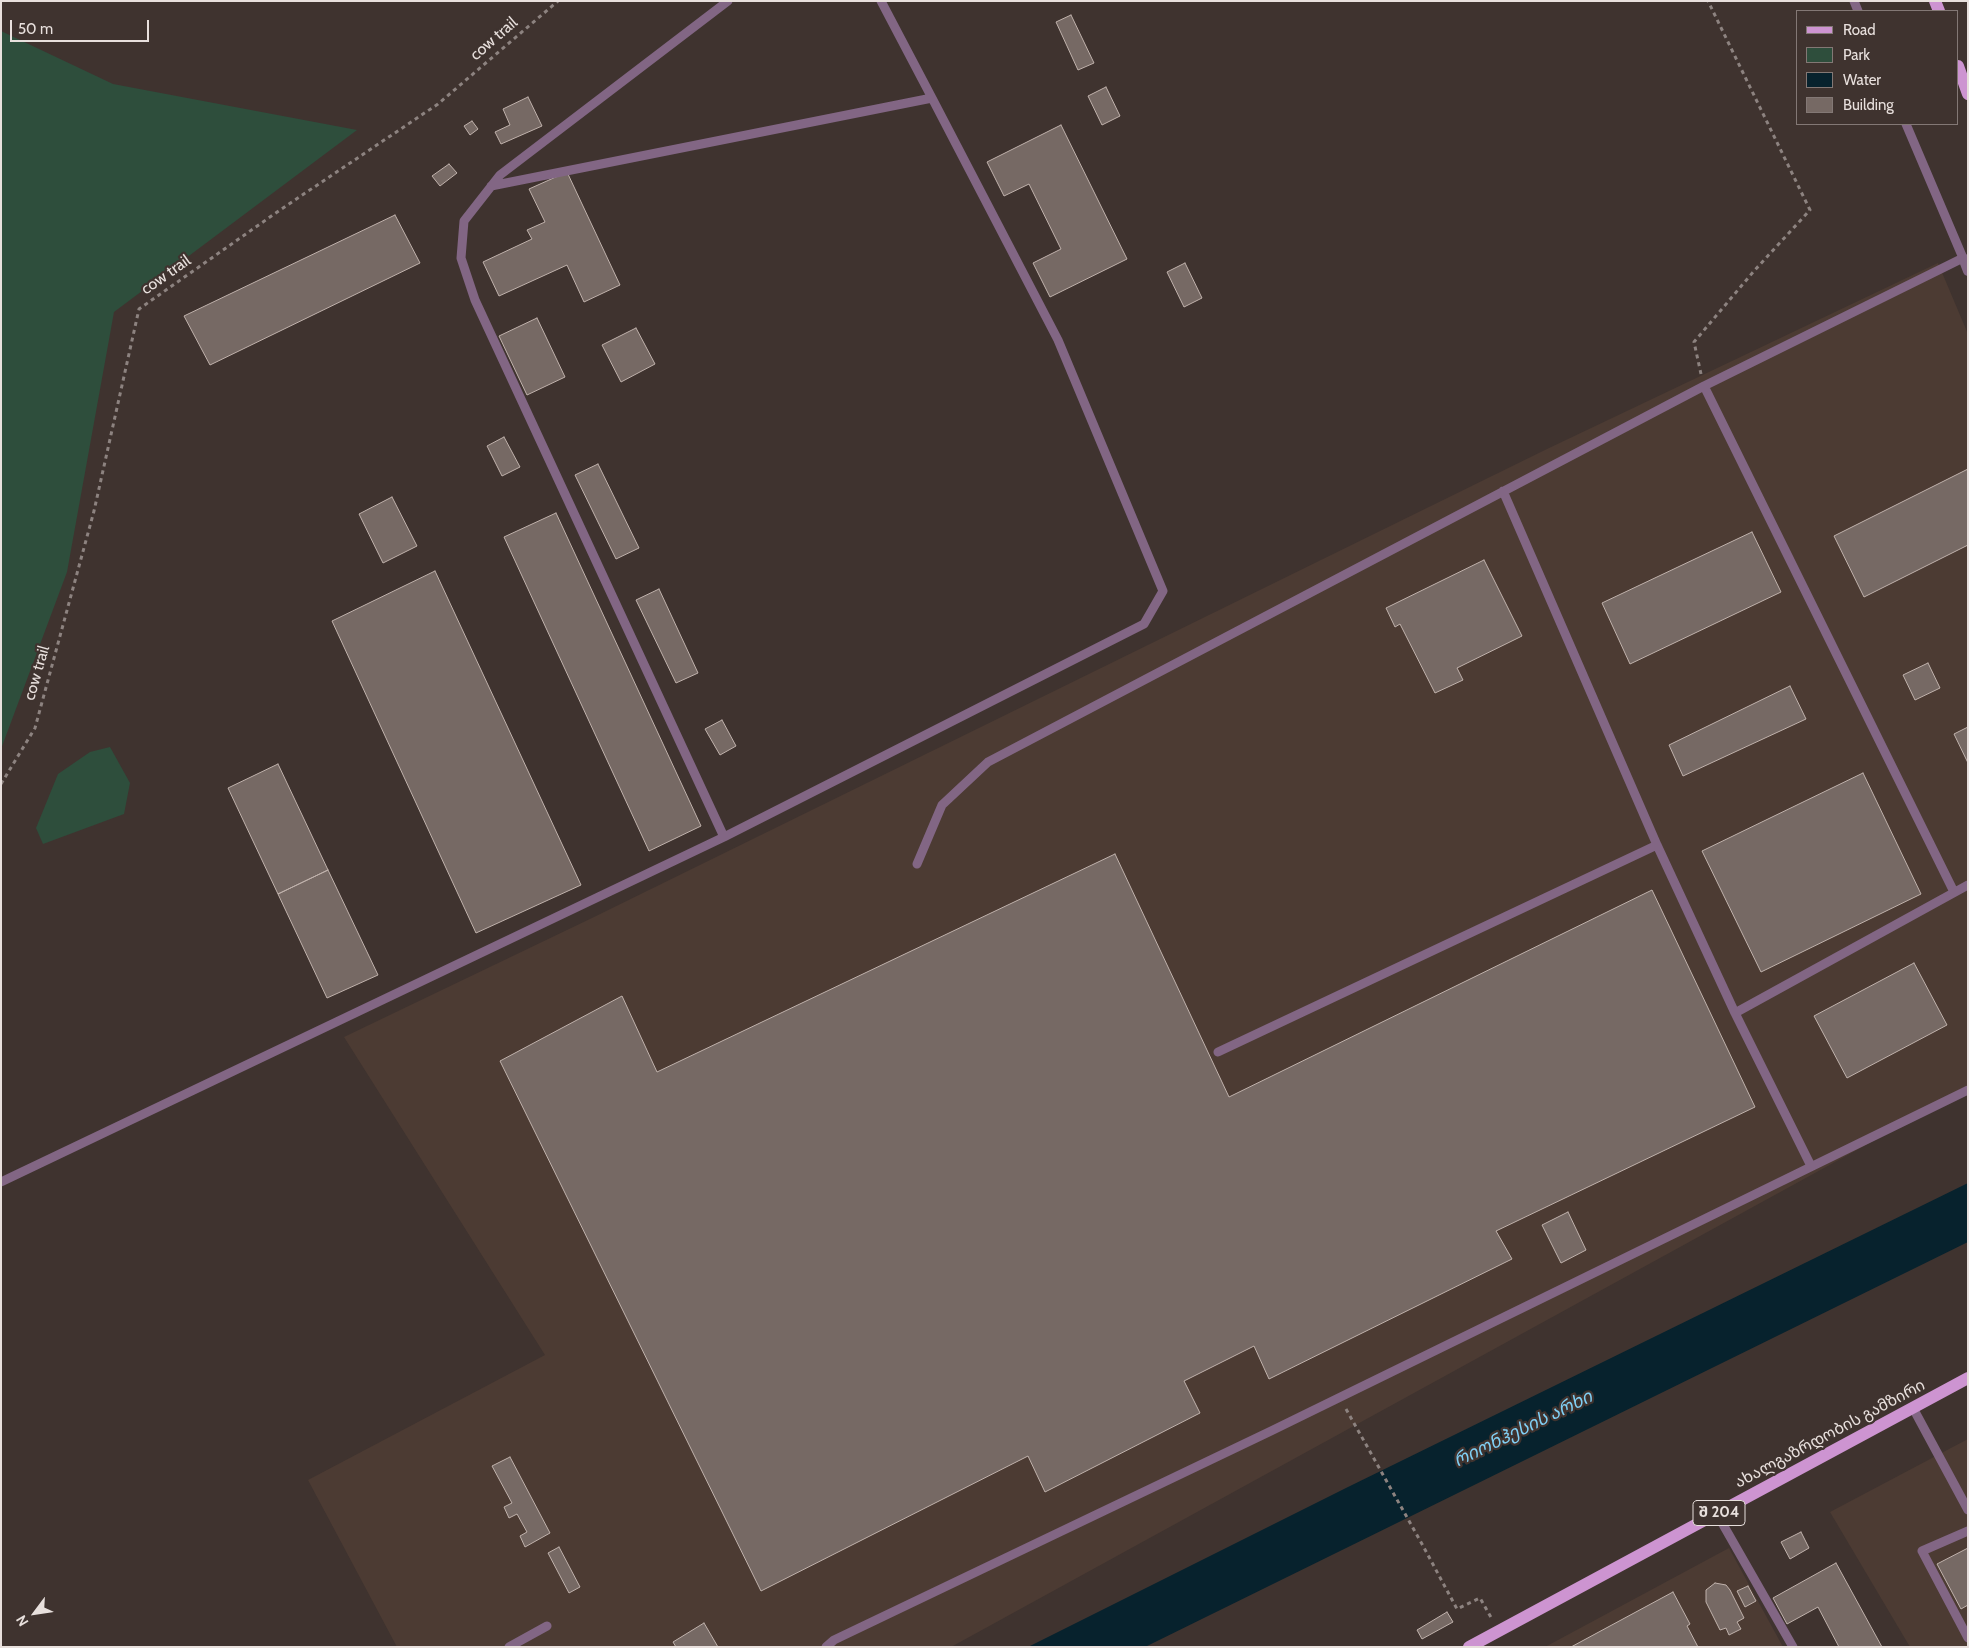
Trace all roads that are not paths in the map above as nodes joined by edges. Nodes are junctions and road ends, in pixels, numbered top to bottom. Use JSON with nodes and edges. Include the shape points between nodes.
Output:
{"nodes":[{"id":1,"x":728,"y":1,"type":"edge"},
{"id":2,"x":881,"y":1,"type":"edge"},
{"id":3,"x":1959,"y":69,"type":"edge"},
{"id":4,"x":1968,"y":94,"type":"edge"},
{"id":5,"x":932,"y":98,"type":"junction"},
{"id":6,"x":1906,"y":125,"type":"edge"},
{"id":7,"x":492,"y":186,"type":"junction"},
{"id":8,"x":1962,"y":258,"type":"junction"},
{"id":9,"x":1968,"y":271,"type":"edge"},
{"id":10,"x":1704,"y":386,"type":"junction"},
{"id":11,"x":1503,"y":491,"type":"junction"},
{"id":12,"x":724,"y":837,"type":"junction"},
{"id":13,"x":1657,"y":845,"type":"junction"},
{"id":14,"x":917,"y":864,"type":"dead end"},
{"id":15,"x":1968,"y":885,"type":"edge"},
{"id":16,"x":1954,"y":892,"type":"junction"},
{"id":17,"x":1735,"y":1013,"type":"junction"},
{"id":18,"x":1218,"y":1052,"type":"dead end"},
{"id":19,"x":1968,"y":1090,"type":"edge"},
{"id":20,"x":1811,"y":1166,"type":"junction"},
{"id":21,"x":1,"y":1182,"type":"edge"},
{"id":22,"x":1968,"y":1378,"type":"edge"},
{"id":23,"x":1913,"y":1408,"type":"junction"},
{"id":24,"x":1968,"y":1510,"type":"edge"},
{"id":25,"x":1717,"y":1514,"type":"junction"},
{"id":26,"x":1968,"y":1531,"type":"edge"},
{"id":27,"x":548,"y":1626,"type":"dead end"},
{"id":28,"x":1968,"y":1638,"type":"edge"},
{"id":29,"x":509,"y":1647,"type":"edge"},
{"id":30,"x":826,"y":1647,"type":"edge"},
{"id":31,"x":1469,"y":1647,"type":"edge"},
{"id":32,"x":1793,"y":1647,"type":"edge"}],
"edges":[{"from":1,"to":7,"type":"lane","via":[[500,176]]},
{"from":2,"to":5,"type":"lane"},
{"from":3,"to":4,"type":"main road"},
{"from":5,"to":7,"type":"lane"},
{"from":5,"to":12,"type":"lane","via":[[1058,340],[1163,591],[1144,624]]},
{"from":6,"to":8,"type":"lane"},
{"from":7,"to":12,"type":"lane","via":[[464,221],[461,258],[474,300]]},
{"from":8,"to":9,"type":"street"},
{"from":8,"to":10,"type":"lane"},
{"from":10,"to":11,"type":"lane"},
{"from":10,"to":16,"type":"lane"},
{"from":11,"to":13,"type":"lane"},
{"from":11,"to":14,"type":"lane","via":[[988,762],[942,805]]},
{"from":12,"to":21,"type":"lane"},
{"from":13,"to":17,"type":"lane"},
{"from":13,"to":18,"type":"lane"},
{"from":15,"to":16,"type":"lane"},
{"from":16,"to":17,"type":"lane"},
{"from":17,"to":20,"type":"lane"},
{"from":19,"to":20,"type":"lane"},
{"from":20,"to":30,"type":"lane","via":[[1339,1398],[843,1635]]},
{"from":22,"to":23,"type":"main road","name":"ახალგაზრდობის გამზირი","number":"შ 204"},
{"from":23,"to":24,"type":"lane"},
{"from":23,"to":25,"type":"main road","name":"ახალგაზრდობის გამზირი","number":"შ 204"},
{"from":25,"to":31,"type":"main road","name":"ახალგაზრდობის გამზირი","number":"შ 204"},
{"from":25,"to":32,"type":"lane"},
{"from":26,"to":28,"type":"lane","via":[[1922,1551]]},
{"from":27,"to":29,"type":"lane"}]}
